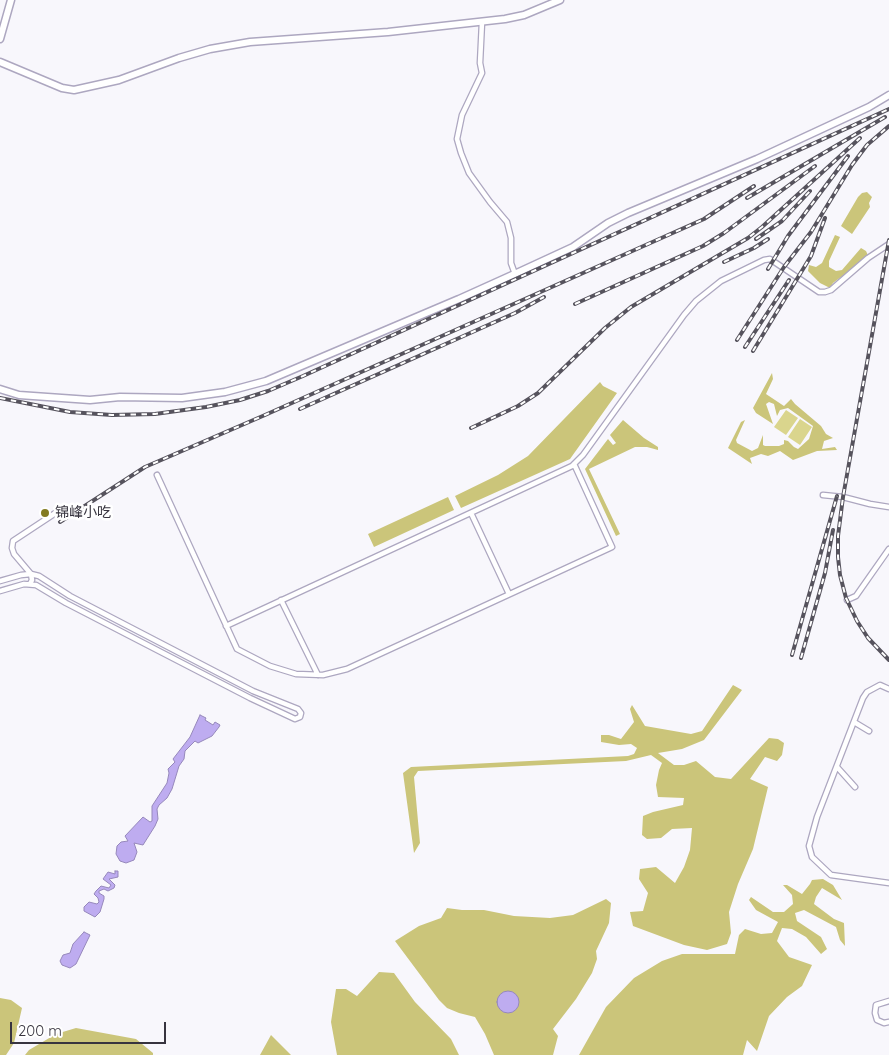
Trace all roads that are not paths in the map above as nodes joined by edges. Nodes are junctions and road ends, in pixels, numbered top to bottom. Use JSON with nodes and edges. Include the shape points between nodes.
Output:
{"nodes":[{"id":1,"x":11,"y":0,"type":"edge"},
{"id":2,"x":560,"y":0,"type":"edge"},
{"id":3,"x":482,"y":22,"type":"junction"},
{"id":4,"x":0,"y":38,"type":"edge"},
{"id":5,"x":0,"y":62,"type":"edge"},
{"id":6,"x":889,"y":95,"type":"edge"},
{"id":7,"x":889,"y":244,"type":"edge"},
{"id":8,"x":515,"y":274,"type":"junction"},
{"id":9,"x":0,"y":389,"type":"edge"},
{"id":10,"x":574,"y":464,"type":"junction"},
{"id":11,"x":157,"y":475,"type":"dead end"},
{"id":12,"x":823,"y":495,"type":"dead end"},
{"id":13,"x":889,"y":507,"type":"edge"},
{"id":14,"x":63,"y":508,"type":"dead end"},
{"id":15,"x":471,"y":513,"type":"junction"},
{"id":16,"x":889,"y":549,"type":"edge"},
{"id":17,"x":30,"y":572,"type":"junction"},
{"id":18,"x":0,"y":582,"type":"edge"},
{"id":19,"x":30,"y":584,"type":"junction"},
{"id":20,"x":0,"y":591,"type":"edge"},
{"id":21,"x":509,"y":594,"type":"junction"},
{"id":22,"x":281,"y":600,"type":"junction"},
{"id":23,"x":848,"y":600,"type":"dead end"},
{"id":24,"x":226,"y":626,"type":"junction"},
{"id":25,"x":318,"y":675,"type":"junction"},
{"id":26,"x":889,"y":689,"type":"edge"},
{"id":27,"x":854,"y":722,"type":"junction"},
{"id":28,"x":869,"y":731,"type":"dead end"},
{"id":29,"x":837,"y":767,"type":"junction"},
{"id":30,"x":855,"y":787,"type":"dead end"},
{"id":31,"x":889,"y":883,"type":"edge"},
{"id":32,"x":889,"y":1001,"type":"edge"},
{"id":33,"x":889,"y":1022,"type":"edge"}],
"edges":[{"from":1,"to":4,"type":"street"},
{"from":2,"to":3,"type":"street","via":[[514,18]]},
{"from":3,"to":5,"type":"street","via":[[250,42],[210,49],[119,80],[74,90]]},
{"from":3,"to":8,"type":"street","via":[[482,73],[462,115],[457,139],[469,173],[507,222],[512,238],[511,263]]},
{"from":6,"to":8,"type":"street","via":[[757,159],[628,212],[573,247]]},
{"from":7,"to":10,"type":"street","via":[[825,292],[819,292],[770,259],[709,290],[684,315]]},
{"from":8,"to":9,"type":"street","via":[[281,375],[225,392],[182,398],[90,400],[19,395]]},
{"from":10,"to":15,"type":"street"},
{"from":10,"to":21,"type":"street","via":[[612,547]]},
{"from":11,"to":24,"type":"street"},
{"from":12,"to":13,"type":"street"},
{"from":14,"to":17,"type":"street","via":[[13,541],[14,554]]},
{"from":15,"to":21,"type":"street"},
{"from":15,"to":22,"type":"street"},
{"from":16,"to":23,"type":"street","via":[[856,596]]},
{"from":17,"to":18,"type":"street"},
{"from":17,"to":19,"type":"street"},
{"from":17,"to":19,"type":"street","via":[[253,691],[298,709],[300,717],[295,719],[250,698]]},
{"from":19,"to":20,"type":"street"},
{"from":21,"to":25,"type":"street","via":[[347,669]]},
{"from":22,"to":24,"type":"street"},
{"from":22,"to":25,"type":"street"},
{"from":24,"to":25,"type":"street","via":[[237,649],[282,670]]},
{"from":26,"to":27,"type":"street","via":[[880,685],[868,692]]},
{"from":27,"to":28,"type":"street"},
{"from":27,"to":29,"type":"street"},
{"from":29,"to":30,"type":"street"},
{"from":29,"to":31,"type":"street","via":[[817,817],[809,852],[831,875]]},
{"from":32,"to":33,"type":"street","via":[[876,1005],[875,1013],[877,1020]]}]}
